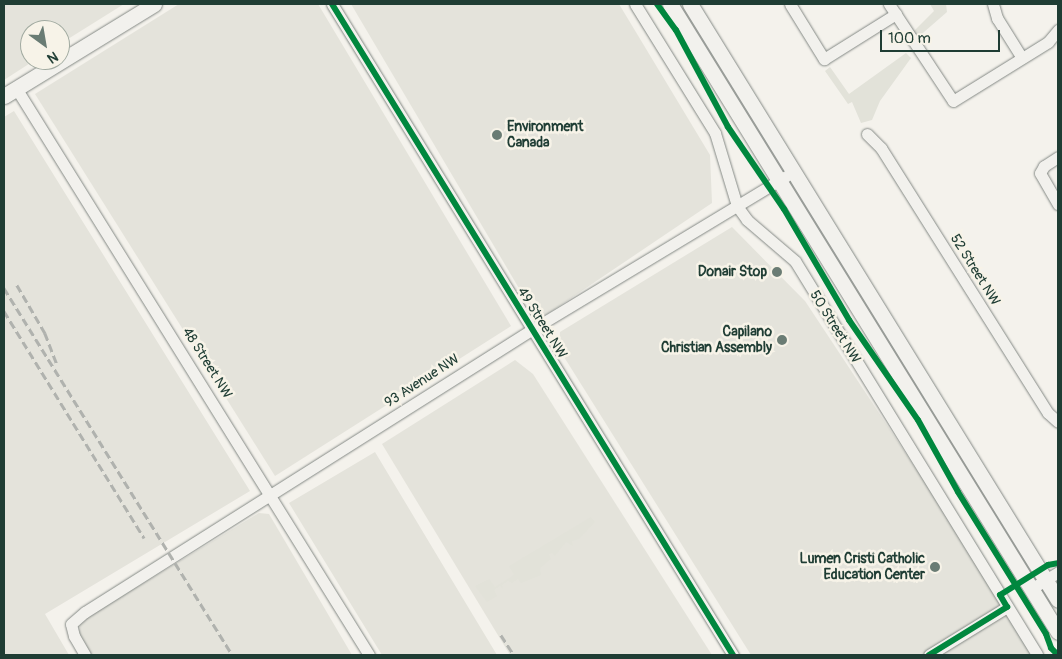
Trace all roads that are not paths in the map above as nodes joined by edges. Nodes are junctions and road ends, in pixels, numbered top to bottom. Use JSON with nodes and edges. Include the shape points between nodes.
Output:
{"nodes":[{"id":1,"x":154,"y":4,"type":"edge"},
{"id":2,"x":332,"y":4,"type":"edge"},
{"id":3,"x":635,"y":4,"type":"edge"},
{"id":4,"x":670,"y":4,"type":"edge"},
{"id":5,"x":690,"y":4,"type":"edge"},
{"id":6,"x":790,"y":4,"type":"edge"},
{"id":7,"x":889,"y":4,"type":"edge"},
{"id":8,"x":993,"y":4,"type":"edge"},
{"id":9,"x":896,"y":14,"type":"junction"},
{"id":10,"x":1058,"y":30,"type":"edge"},
{"id":11,"x":1022,"y":58,"type":"junction"},
{"id":12,"x":10,"y":92,"type":"edge"},
{"id":13,"x":867,"y":134,"type":"dead end"},
{"id":14,"x":1058,"y":157,"type":"edge"},
{"id":15,"x":794,"y":172,"type":"junction"},
{"id":16,"x":779,"y":180,"type":"junction"},
{"id":17,"x":1058,"y":204,"type":"edge"},
{"id":18,"x":737,"y":206,"type":"junction"},
{"id":19,"x":531,"y":330,"type":"junction"},
{"id":20,"x":1058,"y":422,"type":"edge"},
{"id":21,"x":272,"y":495,"type":"junction"},
{"id":22,"x":1052,"y":576,"type":"edge"},
{"id":23,"x":1031,"y":589,"type":"junction"},
{"id":24,"x":1058,"y":600,"type":"edge"},
{"id":25,"x":1007,"y":607,"type":"junction"},
{"id":26,"x":1058,"y":632,"type":"edge"},
{"id":27,"x":85,"y":655,"type":"edge"},
{"id":28,"x":369,"y":655,"type":"edge"},
{"id":29,"x":733,"y":655,"type":"edge"},
{"id":30,"x":929,"y":655,"type":"edge"},
{"id":31,"x":1037,"y":655,"type":"edge"}],
"edges":[{"from":1,"to":12,"type":"main road"},
{"from":2,"to":19,"type":"street","name":"49 Street NW"},
{"from":3,"to":18,"type":"street","name":"50 Street NW","via":[[715,133]]},
{"from":4,"to":16,"type":"main road"},
{"from":5,"to":15,"type":"main road"},
{"from":6,"to":9,"type":"street","via":[[824,59]]},
{"from":7,"to":9,"type":"street"},
{"from":8,"to":11,"type":"street","via":[[997,18]]},
{"from":9,"to":11,"type":"street","via":[[953,101]]},
{"from":10,"to":11,"type":"street","via":[[1048,42]]},
{"from":12,"to":21,"type":"street","name":"48 Street NW"},
{"from":13,"to":20,"type":"street","name":"52 Street NW","via":[[881,148],[1048,413]]},
{"from":14,"to":17,"type":"street","via":[[1040,172]]},
{"from":15,"to":16,"type":"street","name":"93 Avenue NW"},
{"from":15,"to":22,"type":"main road"},
{"from":16,"to":18,"type":"street","name":"93 Avenue NW"},
{"from":16,"to":23,"type":"main road"},
{"from":18,"to":19,"type":"street","name":"93 Avenue NW"},
{"from":18,"to":25,"type":"street","name":"50 Street NW","via":[[794,261]]},
{"from":19,"to":21,"type":"street","name":"93 Avenue NW"},
{"from":19,"to":29,"type":"street","name":"49 Street NW"},
{"from":21,"to":27,"type":"street","name":"93 Avenue NW","via":[[85,612],[72,624],[74,636]]},
{"from":21,"to":28,"type":"street","name":"48 Street NW"},
{"from":22,"to":23,"type":"street"},
{"from":22,"to":24,"type":"main road"},
{"from":23,"to":26,"type":"main road"},
{"from":25,"to":30,"type":"street"},
{"from":25,"to":31,"type":"street","name":"50 Street NW"}]}
